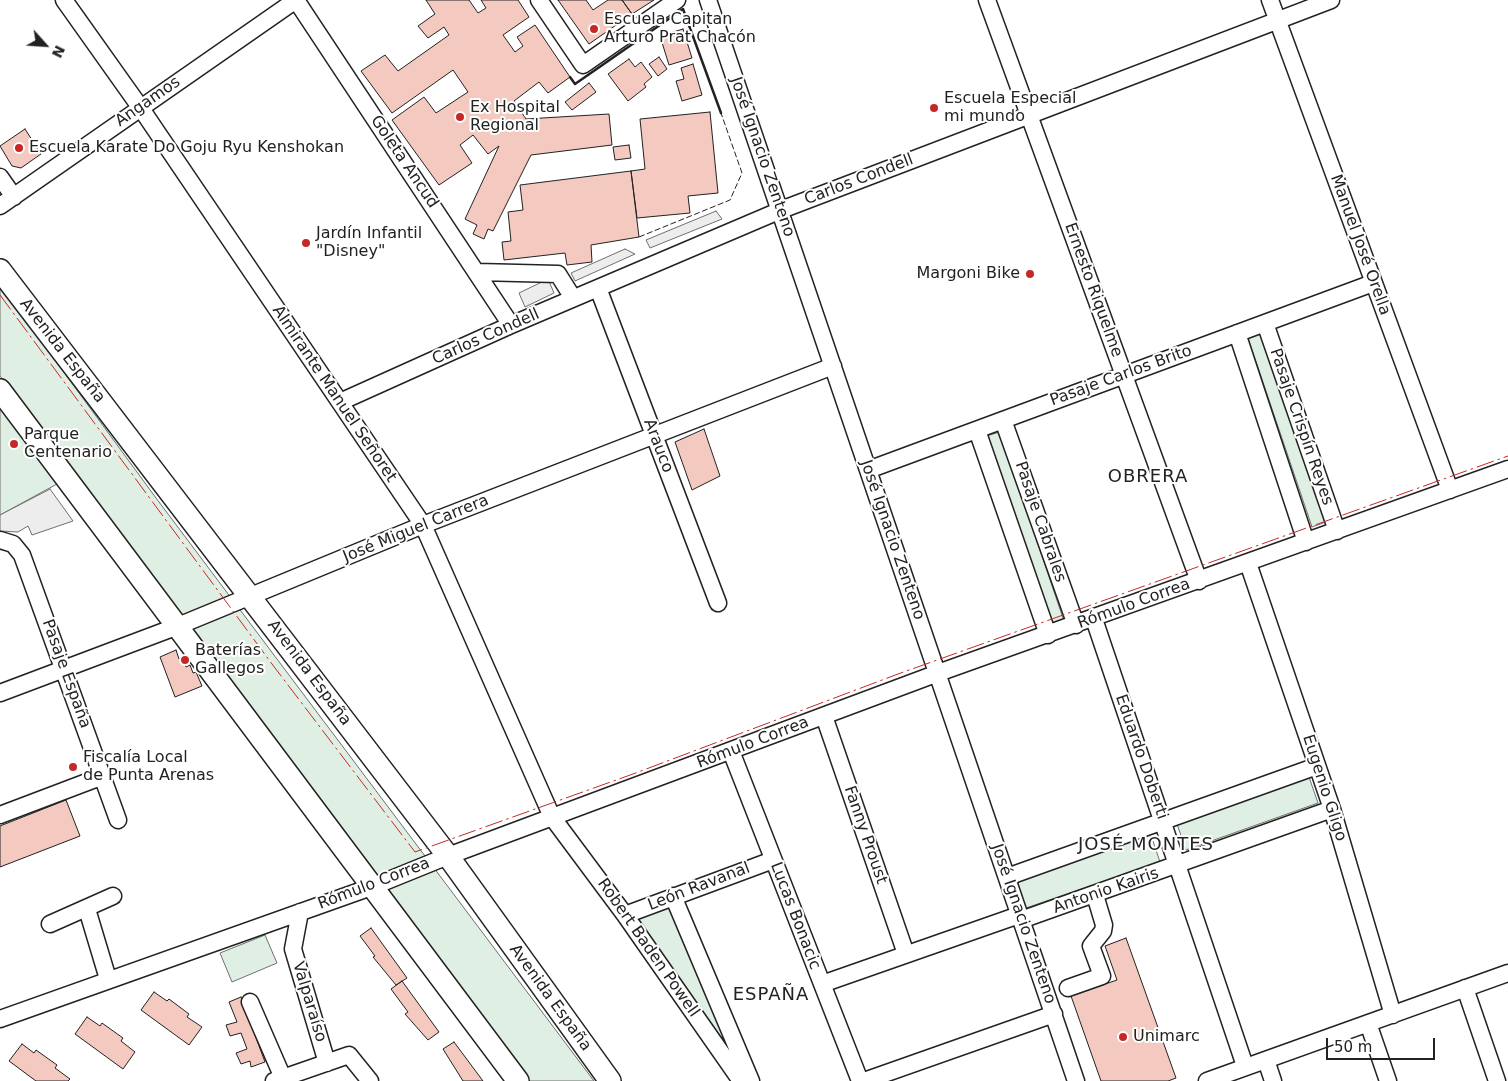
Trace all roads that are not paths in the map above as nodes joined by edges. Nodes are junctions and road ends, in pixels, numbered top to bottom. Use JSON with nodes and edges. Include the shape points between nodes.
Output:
{"nodes":[{"id":1,"x":64,"y":0,"type":"edge"},
{"id":2,"x":296,"y":0,"type":"edge"},
{"id":3,"x":540,"y":0,"type":"edge"},
{"id":4,"x":677,"y":0,"type":"edge"},
{"id":5,"x":708,"y":0,"type":"edge"},
{"id":6,"x":987,"y":0,"type":"edge"},
{"id":7,"x":1270,"y":0,"type":"edge"},
{"id":8,"x":1331,"y":0,"type":"edge"},
{"id":9,"x":1277,"y":20,"type":"junction"},
{"id":10,"x":140,"y":107,"type":"junction"},
{"id":11,"x":1029,"y":116,"type":"junction"},
{"id":12,"x":0,"y":177,"type":"edge"},
{"id":13,"x":7,"y":201,"type":"edge"},
{"id":14,"x":781,"y":210,"type":"junction"},
{"id":15,"x":0,"y":270,"type":"edge"},
{"id":16,"x":477,"y":272,"type":"junction"},
{"id":17,"x":1373,"y":283,"type":"junction"},
{"id":18,"x":598,"y":288,"type":"junction"},
{"id":19,"x":573,"y":298,"type":"junction"},
{"id":20,"x":1265,"y":323,"type":"junction"},
{"id":21,"x":511,"y":325,"type":"junction"},
{"id":22,"x":1237,"y":333,"type":"junction"},
{"id":23,"x":833,"y":366,"type":"junction"},
{"id":24,"x":1124,"y":375,"type":"junction"},
{"id":25,"x":0,"y":390,"type":"edge"},
{"id":26,"x":340,"y":402,"type":"junction"},
{"id":27,"x":1003,"y":420,"type":"junction"},
{"id":28,"x":977,"y":430,"type":"junction"},
{"id":29,"x":654,"y":436,"type":"junction"},
{"id":30,"x":1508,"y":469,"type":"edge"},
{"id":31,"x":868,"y":470,"type":"junction"},
{"id":32,"x":1450,"y":490,"type":"junction"},
{"id":33,"x":423,"y":525,"type":"junction"},
{"id":34,"x":1337,"y":531,"type":"junction"},
{"id":35,"x":0,"y":540,"type":"edge"},
{"id":36,"x":1306,"y":542,"type":"junction"},
{"id":37,"x":1248,"y":563,"type":"junction"},
{"id":38,"x":1199,"y":581,"type":"junction"},
{"id":39,"x":250,"y":595,"type":"junction"},
{"id":40,"x":718,"y":603,"type":"dead end"},
{"id":41,"x":1094,"y":619,"type":"junction"},
{"id":42,"x":1076,"y":625,"type":"junction"},
{"id":43,"x":178,"y":626,"type":"junction"},
{"id":44,"x":1048,"y":635,"type":"junction"},
{"id":45,"x":65,"y":669,"type":"junction"},
{"id":46,"x":938,"y":673,"type":"junction"},
{"id":47,"x":0,"y":693,"type":"edge"},
{"id":48,"x":824,"y":716,"type":"junction"},
{"id":49,"x":731,"y":751,"type":"junction"},
{"id":50,"x":1318,"y":766,"type":"junction"},
{"id":51,"x":103,"y":776,"type":"junction"},
{"id":52,"x":1332,"y":810,"type":"junction"},
{"id":53,"x":0,"y":815,"type":"edge"},
{"id":54,"x":552,"y":817,"type":"junction"},
{"id":55,"x":118,"y":820,"type":"dead end"},
{"id":56,"x":1162,"y":822,"type":"junction"},
{"id":57,"x":448,"y":856,"type":"junction"},
{"id":58,"x":773,"y":860,"type":"junction"},
{"id":59,"x":1177,"y":866,"type":"junction"},
{"id":60,"x":1006,"y":877,"type":"junction"},
{"id":61,"x":374,"y":886,"type":"junction"},
{"id":62,"x":1094,"y":895,"type":"junction"},
{"id":63,"x":113,"y":896,"type":"dead end"},
{"id":64,"x":672,"y":896,"type":"junction"},
{"id":65,"x":87,"y":910,"type":"junction"},
{"id":66,"x":300,"y":912,"type":"junction"},
{"id":67,"x":625,"y":915,"type":"junction"},
{"id":68,"x":1020,"y":918,"type":"junction"},
{"id":69,"x":50,"y":924,"type":"dead end"},
{"id":70,"x":906,"y":954,"type":"junction"},
{"id":71,"x":1508,"y":973,"type":"edge"},
{"id":72,"x":108,"y":979,"type":"junction"},
{"id":73,"x":822,"y":984,"type":"junction"},
{"id":74,"x":1068,"y":988,"type":"dead end"},
{"id":75,"x":1465,"y":988,"type":"junction"},
{"id":76,"x":250,"y":1002,"type":"dead end"},
{"id":77,"x":1054,"y":1014,"type":"junction"},
{"id":78,"x":1393,"y":1015,"type":"junction"},
{"id":79,"x":0,"y":1019,"type":"edge"},
{"id":80,"x":1368,"y":1023,"type":"junction"},
{"id":81,"x":1266,"y":1060,"type":"junction"},
{"id":82,"x":327,"y":1063,"type":"junction"},
{"id":83,"x":1245,"y":1066,"type":"junction"},
{"id":84,"x":286,"y":1078,"type":"edge"},
{"id":85,"x":370,"y":1081,"type":"edge"},
{"id":86,"x":518,"y":1081,"type":"edge"},
{"id":87,"x":610,"y":1081,"type":"edge"},
{"id":88,"x":741,"y":1081,"type":"edge"},
{"id":89,"x":751,"y":1081,"type":"edge"},
{"id":90,"x":862,"y":1081,"type":"edge"},
{"id":91,"x":1076,"y":1081,"type":"edge"},
{"id":92,"x":1207,"y":1081,"type":"edge"},
{"id":93,"x":1273,"y":1081,"type":"edge"},
{"id":94,"x":1388,"y":1081,"type":"edge"},
{"id":95,"x":1497,"y":1081,"type":"edge"}],
"edges":[{"from":1,"to":10,"type":"street","name":"Almirante Manuel Señoret"},
{"from":2,"to":10,"type":"street","name":"Angamos"},
{"from":2,"to":16,"type":"street","name":"Goleta Ancud"},
{"from":3,"to":4,"type":"street","via":[[584,65]]},
{"from":5,"to":14,"type":"street","name":"José Ignacio Zenteno"},
{"from":6,"to":11,"type":"street","name":"Ernesto Riquelme"},
{"from":7,"to":9,"type":"street","name":"Manuel José Orella"},
{"from":8,"to":9,"type":"street","name":"Carlos Condell"},
{"from":9,"to":11,"type":"street","name":"Carlos Condell"},
{"from":9,"to":17,"type":"street","name":"Manuel José Orella"},
{"from":10,"to":13,"type":"street","name":"Angamos"},
{"from":10,"to":26,"type":"street","name":"Almirante Manuel Señoret"},
{"from":11,"to":14,"type":"street","name":"Carlos Condell"},
{"from":11,"to":24,"type":"street","name":"Ernesto Riquelme"},
{"from":12,"to":13,"type":"street"},
{"from":14,"to":18,"type":"street","name":"Carlos Condell"},
{"from":14,"to":23,"type":"street","name":"José Ignacio Zenteno"},
{"from":15,"to":39,"type":"main road","name":"Avenida España"},
{"from":16,"to":19,"type":"street","via":[[558,274]]},
{"from":16,"to":21,"type":"street","name":"Goleta Ancud"},
{"from":17,"to":20,"type":"street","name":"Pasaje Carlos Brito"},
{"from":17,"to":32,"type":"street","name":"Manuel José Orella"},
{"from":18,"to":19,"type":"street","name":"Carlos Condell"},
{"from":18,"to":29,"type":"street","name":"Arauco"},
{"from":19,"to":21,"type":"street","name":"Carlos Condell"},
{"from":20,"to":22,"type":"street","name":"Pasaje Carlos Brito"},
{"from":20,"to":34,"type":"street","name":"Pasaje Crispín Reyes"},
{"from":21,"to":26,"type":"street","name":"Carlos Condell"},
{"from":22,"to":24,"type":"street","name":"Pasaje Carlos Brito"},
{"from":22,"to":36,"type":"street","name":"Pasaje Crispín Reyes"},
{"from":23,"to":29,"type":"street","name":"José Miguel Carrera"},
{"from":23,"to":31,"type":"street","name":"José Ignacio Zenteno"},
{"from":24,"to":27,"type":"street","name":"Pasaje Carlos Brito"},
{"from":24,"to":38,"type":"street","name":"Ernesto Riquelme"},
{"from":25,"to":43,"type":"main road"},
{"from":26,"to":33,"type":"street","name":"Almirante Manuel Señoret"},
{"from":27,"to":28,"type":"street","name":"Pasaje Carlos Brito"},
{"from":27,"to":42,"type":"street","name":"Pasaje Cabrales"},
{"from":28,"to":31,"type":"street","name":"Pasaje Carlos Brito"},
{"from":28,"to":44,"type":"street","name":"Pasaje Cabrales"},
{"from":29,"to":33,"type":"street","name":"José Miguel Carrera"},
{"from":29,"to":40,"type":"street","name":"Arauco"},
{"from":30,"to":32,"type":"street","name":"Rómulo Correa"},
{"from":31,"to":46,"type":"street","name":"José Ignacio Zenteno"},
{"from":32,"to":34,"type":"street","name":"Rómulo Correa"},
{"from":33,"to":39,"type":"street","name":"José Miguel Carrera"},
{"from":33,"to":54,"type":"street","name":"Almirante Manuel Señoret"},
{"from":34,"to":36,"type":"street","name":"Rómulo Correa"},
{"from":35,"to":45,"type":"street","name":"Pasaje España","via":[[13,544],[22,555]]},
{"from":36,"to":37,"type":"street","name":"Rómulo Correa"},
{"from":37,"to":38,"type":"street","name":"Rómulo Correa"},
{"from":37,"to":50,"type":"street","name":"Eugenio Gligo"},
{"from":38,"to":41,"type":"street","name":"Rómulo Correa"},
{"from":39,"to":43,"type":"street","name":"José Miguel Carrera"},
{"from":39,"to":57,"type":"main road","name":"Avenida España"},
{"from":41,"to":42,"type":"street","name":"Rómulo Correa"},
{"from":41,"to":56,"type":"street","name":"Eduardo Doberti"},
{"from":42,"to":44,"type":"street","name":"Rómulo Correa"},
{"from":43,"to":45,"type":"street","name":"José Miguel Carrera"},
{"from":43,"to":61,"type":"main road"},
{"from":44,"to":46,"type":"street","name":"Rómulo Correa"},
{"from":45,"to":47,"type":"street","name":"José Miguel Carrera"},
{"from":45,"to":51,"type":"street","name":"Pasaje España"},
{"from":46,"to":48,"type":"street","name":"Rómulo Correa"},
{"from":46,"to":60,"type":"street","name":"José Ignacio Zenteno"},
{"from":48,"to":49,"type":"street","name":"Rómulo Correa"},
{"from":48,"to":70,"type":"street","name":"Fanny Proust"},
{"from":49,"to":54,"type":"street","name":"Rómulo Correa"},
{"from":49,"to":58,"type":"street","name":"Lucas Bonacic"},
{"from":50,"to":52,"type":"street","name":"Eugenio Gligo"},
{"from":50,"to":56,"type":"street"},
{"from":51,"to":53,"type":"street"},
{"from":51,"to":55,"type":"street","name":"Pasaje España"},
{"from":52,"to":59,"type":"street","name":"Antonio Kairis"},
{"from":52,"to":78,"type":"street","name":"Eugenio Gligo"},
{"from":54,"to":57,"type":"street","name":"Rómulo Correa"},
{"from":54,"to":67,"type":"street","name":"Robert Baden Powell"},
{"from":56,"to":59,"type":"street","name":"Eduardo Doberti"},
{"from":56,"to":60,"type":"street"},
{"from":57,"to":61,"type":"street","name":"Rómulo Correa"},
{"from":57,"to":87,"type":"main road","name":"Avenida España"},
{"from":58,"to":64,"type":"street","name":"León Ravanal"},
{"from":58,"to":73,"type":"street","name":"Lucas Bonacic"},
{"from":59,"to":62,"type":"street","name":"Antonio Kairis"},
{"from":59,"to":83,"type":"street","name":"Eduardo Doberti"},
{"from":60,"to":68,"type":"street","name":"José Ignacio Zenteno"},
{"from":61,"to":66,"type":"street","name":"Rómulo Correa"},
{"from":61,"to":86,"type":"main road"},
{"from":62,"to":68,"type":"street","name":"Antonio Kairis"},
{"from":62,"to":74,"type":"street","via":[[1104,925],[1091,946],[1102,976]]},
{"from":63,"to":65,"type":"street"},
{"from":64,"to":67,"type":"street","name":"León Ravanal"},
{"from":64,"to":89,"type":"street"},
{"from":65,"to":69,"type":"street"},
{"from":65,"to":72,"type":"street"},
{"from":66,"to":72,"type":"street","name":"Rómulo Correa"},
{"from":66,"to":82,"type":"street","name":"Valparaíso","via":[[294,949]]},
{"from":67,"to":88,"type":"street","name":"Robert Baden Powell"},
{"from":68,"to":70,"type":"street","name":"Antonio Kairis"},
{"from":68,"to":77,"type":"street","name":"José Ignacio Zenteno"},
{"from":70,"to":73,"type":"street","name":"Antonio Kairis"},
{"from":71,"to":75,"type":"street"},
{"from":72,"to":79,"type":"street","name":"Rómulo Correa"},
{"from":73,"to":90,"type":"street","name":"Lucas Bonacic"},
{"from":75,"to":78,"type":"street"},
{"from":75,"to":95,"type":"street"},
{"from":76,"to":84,"type":"street"},
{"from":77,"to":90,"type":"street"},
{"from":77,"to":91,"type":"street","name":"José Ignacio Zenteno"},
{"from":78,"to":80,"type":"street"},
{"from":80,"to":81,"type":"street"},
{"from":80,"to":94,"type":"street"},
{"from":81,"to":83,"type":"street"},
{"from":81,"to":93,"type":"street"},
{"from":82,"to":84,"type":"street"},
{"from":82,"to":85,"type":"street","via":[[349,1055]]},
{"from":83,"to":92,"type":"street"}]}
